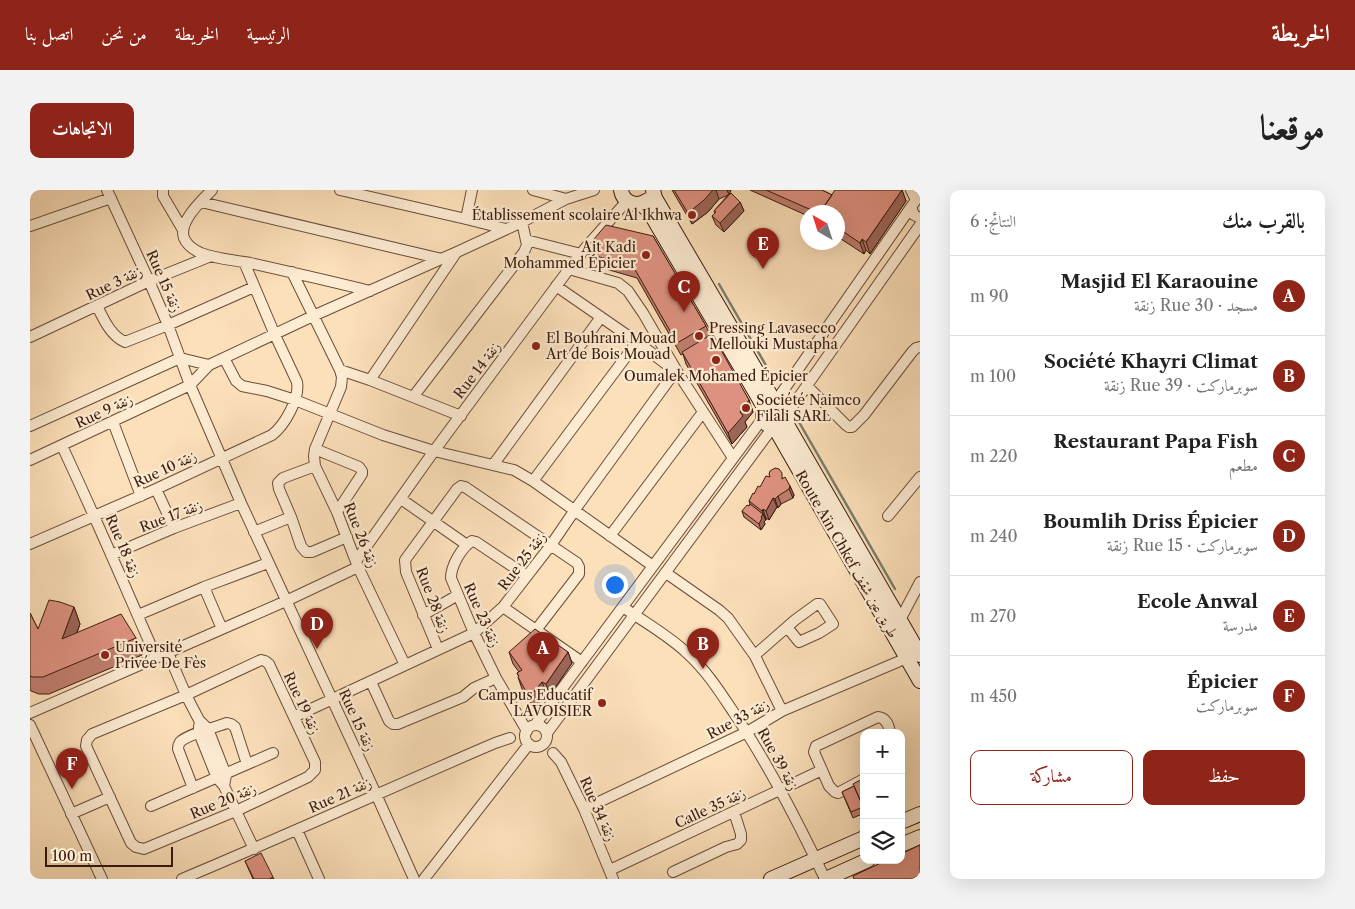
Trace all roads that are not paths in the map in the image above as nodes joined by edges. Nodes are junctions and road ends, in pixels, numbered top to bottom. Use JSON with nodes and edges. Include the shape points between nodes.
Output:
{"nodes":[{"id":1,"x":163,"y":190,"type":"edge"},
{"id":2,"x":212,"y":190,"type":"edge"},
{"id":3,"x":340,"y":190,"type":"edge"},
{"id":4,"x":472,"y":190,"type":"edge"},
{"id":5,"x":533,"y":190,"type":"edge"},
{"id":6,"x":594,"y":190,"type":"edge"},
{"id":7,"x":652,"y":190,"type":"edge"},
{"id":8,"x":815,"y":190,"type":"edge"},
{"id":9,"x":834,"y":190,"type":"edge"},
{"id":10,"x":911,"y":190,"type":"edge"},
{"id":11,"x":109,"y":194,"type":"edge"},
{"id":12,"x":624,"y":196,"type":"edge"},
{"id":13,"x":566,"y":199,"type":"junction"},
{"id":14,"x":917,"y":200,"type":"edge"},
{"id":15,"x":201,"y":202,"type":"junction"},
{"id":16,"x":641,"y":204,"type":"junction"},
{"id":17,"x":466,"y":218,"type":"junction"},
{"id":18,"x":920,"y":218,"type":"edge"},
{"id":19,"x":522,"y":222,"type":"junction"},
{"id":20,"x":920,"y":225,"type":"edge"},
{"id":21,"x":30,"y":226,"type":"edge"},
{"id":22,"x":506,"y":229,"type":"junction"},
{"id":23,"x":183,"y":230,"type":"junction"},
{"id":24,"x":526,"y":240,"type":"junction"},
{"id":25,"x":457,"y":252,"type":"junction"},
{"id":26,"x":581,"y":254,"type":"junction"},
{"id":27,"x":211,"y":256,"type":"junction"},
{"id":28,"x":442,"y":259,"type":"junction"},
{"id":29,"x":244,"y":262,"type":"junction"},
{"id":30,"x":569,"y":269,"type":"junction"},
{"id":31,"x":292,"y":272,"type":"junction"},
{"id":32,"x":149,"y":281,"type":"junction"},
{"id":33,"x":556,"y":286,"type":"junction"},
{"id":34,"x":254,"y":287,"type":"junction"},
{"id":35,"x":370,"y":291,"type":"junction"},
{"id":36,"x":97,"y":306,"type":"junction"},
{"id":37,"x":313,"y":316,"type":"junction"},
{"id":38,"x":600,"y":317,"type":"junction"},
{"id":39,"x":168,"y":325,"type":"junction"},
{"id":40,"x":274,"y":334,"type":"junction"},
{"id":41,"x":30,"y":338,"type":"edge"},
{"id":42,"x":637,"y":342,"type":"junction"},
{"id":43,"x":920,"y":347,"type":"edge"},
{"id":44,"x":180,"y":358,"type":"junction"},
{"id":45,"x":224,"y":358,"type":"junction"},
{"id":46,"x":209,"y":365,"type":"junction"},
{"id":47,"x":678,"y":365,"type":"junction"},
{"id":48,"x":340,"y":370,"type":"junction"},
{"id":49,"x":370,"y":380,"type":"junction"},
{"id":50,"x":190,"y":385,"type":"junction"},
{"id":51,"x":807,"y":386,"type":"junction"},
{"id":52,"x":413,"y":397,"type":"junction"},
{"id":53,"x":295,"y":400,"type":"junction"},
{"id":54,"x":703,"y":412,"type":"junction"},
{"id":55,"x":330,"y":414,"type":"junction"},
{"id":56,"x":775,"y":415,"type":"junction"},
{"id":57,"x":460,"y":416,"type":"junction"},
{"id":58,"x":113,"y":422,"type":"junction"},
{"id":59,"x":30,"y":426,"type":"edge"},
{"id":60,"x":62,"y":446,"type":"junction"},
{"id":61,"x":315,"y":449,"type":"junction"},
{"id":62,"x":434,"y":452,"type":"junction"},
{"id":63,"x":221,"y":458,"type":"junction"},
{"id":64,"x":733,"y":458,"type":"junction"},
{"id":65,"x":30,"y":460,"type":"edge"},
{"id":66,"x":493,"y":465,"type":"junction"},
{"id":67,"x":315,"y":466,"type":"junction"},
{"id":68,"x":920,"y":477,"type":"edge"},
{"id":69,"x":534,"y":481,"type":"junction"},
{"id":70,"x":156,"y":489,"type":"junction"},
{"id":71,"x":141,"y":496,"type":"junction"},
{"id":72,"x":401,"y":499,"type":"junction"},
{"id":73,"x":241,"y":503,"type":"junction"},
{"id":74,"x":575,"y":511,"type":"junction"},
{"id":75,"x":337,"y":512,"type":"junction"},
{"id":76,"x":95,"y":516,"type":"junction"},
{"id":77,"x":888,"y":516,"type":"dead end"},
{"id":78,"x":291,"y":517,"type":"junction"},
{"id":79,"x":434,"y":522,"type":"junction"},
{"id":80,"x":174,"y":528,"type":"junction"},
{"id":81,"x":254,"y":532,"type":"junction"},
{"id":82,"x":610,"y":536,"type":"junction"},
{"id":83,"x":347,"y":537,"type":"junction"},
{"id":84,"x":30,"y":544,"type":"edge"},
{"id":85,"x":467,"y":545,"type":"junction"},
{"id":86,"x":551,"y":545,"type":"junction"},
{"id":87,"x":111,"y":555,"type":"junction"},
{"id":88,"x":268,"y":563,"type":"junction"},
{"id":89,"x":357,"y":564,"type":"junction"},
{"id":90,"x":653,"y":566,"type":"junction"},
{"id":91,"x":666,"y":573,"type":"junction"},
{"id":92,"x":527,"y":576,"type":"junction"},
{"id":93,"x":920,"y":582,"type":"edge"},
{"id":94,"x":204,"y":587,"type":"junction"},
{"id":95,"x":458,"y":595,"type":"junction"},
{"id":96,"x":286,"y":601,"type":"junction"},
{"id":97,"x":623,"y":606,"type":"junction"},
{"id":98,"x":504,"y":608,"type":"junction"},
{"id":99,"x":138,"y":615,"type":"junction"},
{"id":100,"x":423,"y":615,"type":"junction"},
{"id":101,"x":635,"y":615,"type":"junction"},
{"id":102,"x":900,"y":620,"type":"junction"},
{"id":103,"x":787,"y":627,"type":"dead end"},
{"id":104,"x":222,"y":629,"type":"junction"},
{"id":105,"x":536,"y":630,"type":"junction"},
{"id":106,"x":474,"y":633,"type":"junction"},
{"id":107,"x":438,"y":649,"type":"junction"},
{"id":108,"x":916,"y":652,"type":"edge"},
{"id":109,"x":168,"y":653,"type":"junction"},
{"id":110,"x":755,"y":655,"type":"junction"},
{"id":111,"x":156,"y":657,"type":"junction"},
{"id":112,"x":582,"y":662,"type":"junction"},
{"id":113,"x":405,"y":665,"type":"junction"},
{"id":114,"x":496,"y":678,"type":"junction"},
{"id":115,"x":920,"y":681,"type":"edge"},
{"id":116,"x":371,"y":682,"type":"junction"},
{"id":117,"x":186,"y":695,"type":"junction"},
{"id":118,"x":332,"y":700,"type":"junction"},
{"id":119,"x":782,"y":711,"type":"junction"},
{"id":120,"x":30,"y":713,"type":"edge"},
{"id":121,"x":294,"y":716,"type":"junction"},
{"id":122,"x":30,"y":725,"type":"edge"},
{"id":123,"x":889,"y":729,"type":"edge"},
{"id":124,"x":203,"y":731,"type":"junction"},
{"id":125,"x":747,"y":732,"type":"junction"},
{"id":126,"x":534,"y":737,"type":"junction"},
{"id":127,"x":273,"y":753,"type":"dead end"},
{"id":128,"x":315,"y":762,"type":"joint"},
{"id":129,"x":247,"y":764,"type":"junction"},
{"id":130,"x":822,"y":770,"type":"junction"},
{"id":131,"x":223,"y":780,"type":"junction"},
{"id":132,"x":860,"y":781,"type":"edge"},
{"id":133,"x":193,"y":788,"type":"junction"},
{"id":134,"x":780,"y":790,"type":"junction"},
{"id":135,"x":376,"y":794,"type":"junction"},
{"id":136,"x":110,"y":797,"type":"junction"},
{"id":137,"x":152,"y":806,"type":"dead end"},
{"id":138,"x":584,"y":809,"type":"junction"},
{"id":139,"x":236,"y":811,"type":"junction"},
{"id":140,"x":734,"y":812,"type":"junction"},
{"id":141,"x":71,"y":814,"type":"junction"},
{"id":142,"x":920,"y":814,"type":"edge"},
{"id":143,"x":905,"y":820,"type":"edge"},
{"id":144,"x":297,"y":830,"type":"junction"},
{"id":145,"x":920,"y":837,"type":"edge"},
{"id":146,"x":860,"y":840,"type":"edge"},
{"id":147,"x":905,"y":843,"type":"edge"},
{"id":148,"x":254,"y":849,"type":"junction"},
{"id":149,"x":816,"y":859,"type":"junction"},
{"id":150,"x":860,"y":864,"type":"edge"},
{"id":151,"x":673,"y":872,"type":"dead end"},
{"id":152,"x":612,"y":875,"type":"edge"},
{"id":153,"x":102,"y":879,"type":"edge"},
{"id":154,"x":182,"y":879,"type":"edge"},
{"id":155,"x":319,"y":879,"type":"edge"},
{"id":156,"x":414,"y":879,"type":"edge"},
{"id":157,"x":425,"y":879,"type":"edge"},
{"id":158,"x":771,"y":879,"type":"edge"},
{"id":159,"x":826,"y":879,"type":"edge"}],
"edges":[{"from":1,"to":23,"type":"street"},
{"from":2,"to":15,"type":"street"},
{"from":3,"to":17,"type":"street"},
{"from":4,"to":17,"type":"street"},
{"from":5,"to":13,"type":"street"},
{"from":6,"to":13,"type":"street"},
{"from":7,"to":16,"type":"main road"},
{"from":7,"to":56,"type":"main road","name":"Route Aïn Chkef طريق عين شقف"},
{"from":8,"to":9,"type":"street","via":[[828,195]]},
{"from":10,"to":14,"type":"street"},
{"from":11,"to":21,"type":"street"},
{"from":11,"to":32,"type":"street","name":"Rue 15 زنقة"},
{"from":12,"to":16,"type":"main road","via":[[635,204]]},
{"from":12,"to":26,"type":"street","name":"Rue 14 زنقة","via":[[606,230]]},
{"from":13,"to":19,"type":"street"},
{"from":14,"to":18,"type":"street","via":[[914,215]]},
{"from":14,"to":56,"type":"street"},
{"from":15,"to":23,"type":"street"},
{"from":15,"to":28,"type":"street"},
{"from":16,"to":56,"type":"main road","name":"Route Aïn Chkef طريق عين شقف","via":[[649,211],[661,239],[719,339]]},
{"from":17,"to":22,"type":"street"},
{"from":19,"to":22,"type":"street"},
{"from":19,"to":24,"type":"street"},
{"from":20,"to":51,"type":"street"},
{"from":22,"to":25,"type":"street"},
{"from":23,"to":27,"type":"street","via":[[190,246]]},
{"from":24,"to":26,"type":"street"},
{"from":24,"to":52,"type":"street","via":[[524,252]]},
{"from":25,"to":28,"type":"street"},
{"from":25,"to":49,"type":"street"},
{"from":26,"to":30,"type":"street","name":"Rue 14 زنقة"},
{"from":27,"to":29,"type":"street"},
{"from":27,"to":32,"type":"street","name":"Rue 3 زنقة"},
{"from":28,"to":35,"type":"street"},
{"from":29,"to":31,"type":"street"},
{"from":29,"to":34,"type":"street"},
{"from":30,"to":33,"type":"street","name":"Rue 14 زنقة"},
{"from":30,"to":47,"type":"street","via":[[625,287]]},
{"from":31,"to":35,"type":"street"},
{"from":31,"to":37,"type":"street"},
{"from":32,"to":36,"type":"street","name":"Rue 3 زنقة"},
{"from":32,"to":39,"type":"street","name":"Rue 15 زنقة"},
{"from":33,"to":38,"type":"street"},
{"from":33,"to":57,"type":"street","name":"Rue 14 زنقة"},
{"from":34,"to":39,"type":"street"},
{"from":34,"to":40,"type":"street"},
{"from":35,"to":37,"type":"street"},
{"from":36,"to":39,"type":"street","via":[[114,335],[125,342]]},
{"from":36,"to":41,"type":"street","name":"Rue 3 زنقة"},
{"from":37,"to":40,"type":"street"},
{"from":37,"to":48,"type":"street"},
{"from":38,"to":42,"type":"street"},
{"from":38,"to":66,"type":"street"},
{"from":39,"to":44,"type":"street","name":"Rue 15 زنقة"},
{"from":40,"to":45,"type":"street"},
{"from":40,"to":53,"type":"street","via":[[297,382]]},
{"from":42,"to":47,"type":"street"},
{"from":42,"to":69,"type":"street"},
{"from":43,"to":51,"type":"street","via":[[912,352],[852,427]]},
{"from":44,"to":46,"type":"street"},
{"from":44,"to":50,"type":"street","name":"Rue 15 زنقة"},
{"from":44,"to":59,"type":"street","name":"Rue 9 زنقة"},
{"from":45,"to":46,"type":"street"},
{"from":45,"to":53,"type":"street","via":[[236,382],[242,386]]},
{"from":46,"to":50,"type":"street"},
{"from":47,"to":54,"type":"street"},
{"from":47,"to":74,"type":"street","name":"Rue 25 زنقة"},
{"from":48,"to":49,"type":"street"},
{"from":48,"to":55,"type":"street","name":"Rue 26 زنقة","via":[[342,387]]},
{"from":49,"to":52,"type":"street"},
{"from":50,"to":58,"type":"street","name":"Rue 9 زنقة"},
{"from":50,"to":63,"type":"street"},
{"from":51,"to":56,"type":"street"},
{"from":52,"to":57,"type":"street"},
{"from":53,"to":55,"type":"street"},
{"from":53,"to":63,"type":"street","name":"Rue 10 زنقة","via":[[282,425],[272,435]]},
{"from":54,"to":64,"type":"street"},
{"from":54,"to":82,"type":"street"},
{"from":55,"to":61,"type":"street","name":"Rue 26 زنقة"},
{"from":55,"to":62,"type":"street"},
{"from":56,"to":64,"type":"street"},
{"from":56,"to":91,"type":"street"},
{"from":56,"to":102,"type":"main road","name":"Route Aïn Chkef طريق عين شقف"},
{"from":56,"to":108,"type":"main road","name":"Route Aïn Chkef طريق عين شقف"},
{"from":57,"to":62,"type":"street","name":"Rue 14 زنقة"},
{"from":58,"to":60,"type":"street","name":"Rue 9 زنقة"},
{"from":58,"to":71,"type":"street"},
{"from":60,"to":65,"type":"street","name":"Rue 9 زنقة"},
{"from":60,"to":76,"type":"street","name":"Rue 18 زنقة"},
{"from":61,"to":67,"type":"street","name":"Rue 26 زنقة"},
{"from":61,"to":75,"type":"street","via":[[362,471]]},
{"from":62,"to":66,"type":"street"},
{"from":62,"to":72,"type":"street","name":"Rue 14 زنقة"},
{"from":63,"to":70,"type":"street","name":"Rue 10 زنقة"},
{"from":63,"to":73,"type":"street"},
{"from":64,"to":90,"type":"street"},
{"from":66,"to":69,"type":"street","via":[[514,470]]},
{"from":67,"to":75,"type":"street","name":"Rue 26 زنقة"},
{"from":67,"to":78,"type":"street","via":[[278,483]]},
{"from":68,"to":77,"type":"street"},
{"from":69,"to":74,"type":"street"},
{"from":70,"to":71,"type":"street","name":"Rue 10 زنقة"},
{"from":70,"to":80,"type":"street"},
{"from":71,"to":76,"type":"street","name":"Rue 10 زنقة"},
{"from":72,"to":79,"type":"street"},
{"from":72,"to":89,"type":"street","name":"Rue 14 زنقة"},
{"from":73,"to":80,"type":"street","name":"Rue 17 زنقة"},
{"from":73,"to":81,"type":"street"},
{"from":74,"to":82,"type":"street"},
{"from":74,"to":86,"type":"street","name":"Rue 25 زنقة"},
{"from":75,"to":83,"type":"street","name":"Rue 26 زنقة"},
{"from":76,"to":84,"type":"street","name":"Rue 10 زنقة"},
{"from":76,"to":87,"type":"street","name":"Rue 18 زنقة"},
{"from":78,"to":81,"type":"street"},
{"from":78,"to":83,"type":"street","via":[[306,552]]},
{"from":79,"to":85,"type":"street"},
{"from":79,"to":86,"type":"street","via":[[457,489],[465,486]]},
{"from":79,"to":100,"type":"street","name":"Rue 28 زنقة","via":[[406,560],[406,572]]},
{"from":80,"to":87,"type":"street","name":"Rue 17 زنقة"},
{"from":81,"to":88,"type":"street"},
{"from":82,"to":90,"type":"street"},
{"from":83,"to":89,"type":"street","name":"Rue 26 زنقة"},
{"from":85,"to":92,"type":"street","via":[[476,542]]},
{"from":85,"to":95,"type":"street","name":"Rue 23 زنقة","via":[[451,571]]},
{"from":86,"to":92,"type":"street","name":"Rue 25 زنقة"},
{"from":86,"to":105,"type":"street","via":[[577,563],[579,574]]},
{"from":87,"to":99,"type":"street","name":"Rue 18 زنقة"},
{"from":88,"to":94,"type":"street"},
{"from":88,"to":96,"type":"street"},
{"from":89,"to":96,"type":"street","name":"Rue 14 زنقة"},
{"from":89,"to":113,"type":"street","name":"Rue 26 زنقة"},
{"from":90,"to":97,"type":"street"},
{"from":91,"to":101,"type":"street"},
{"from":91,"to":110,"type":"street","via":[[728,618]]},
{"from":92,"to":98,"type":"street","name":"Rue 25 زنقة"},
{"from":93,"to":102,"type":"street"},
{"from":94,"to":99,"type":"street"},
{"from":94,"to":104,"type":"street"},
{"from":95,"to":100,"type":"street"},
{"from":95,"to":106,"type":"street","name":"Rue 23 زنقة"},
{"from":96,"to":104,"type":"street","name":"Rue 14 زنقة"},
{"from":96,"to":118,"type":"street","name":"Rue 15 زنقة"},
{"from":97,"to":101,"type":"street","name":"Rue 39 زنقة"},
{"from":97,"to":112,"type":"street"},
{"from":98,"to":105,"type":"street"},
{"from":98,"to":106,"type":"street","name":"Rue 25 زنقة"},
{"from":99,"to":111,"type":"street","name":"Rue 18 زنقة"},
{"from":100,"to":107,"type":"street","name":"Rue 28 زنقة"},
{"from":101,"to":125,"type":"street","name":"Rue 39 زنقة","via":[[697,663]]},
{"from":101,"to":126,"type":"street"},
{"from":102,"to":108,"type":"main road","name":"Route Aïn Chkef طريق عين شقف"},
{"from":103,"to":110,"type":"street"},
{"from":104,"to":109,"type":"street","name":"Rue 14 زنقة"},
{"from":105,"to":112,"type":"street"},
{"from":106,"to":107,"type":"street","name":"Rue 25 زنقة"},
{"from":106,"to":114,"type":"street","name":"Rue 23 زنقة"},
{"from":107,"to":113,"type":"street","name":"Rue 25 زنقة"},
{"from":108,"to":115,"type":"main road","name":"Route Aïn Chkef طريق عين شقف"},
{"from":108,"to":119,"type":"street","name":"Rue 33 زنقة"},
{"from":109,"to":111,"type":"street","name":"Rue 14 زنقة"},
{"from":109,"to":117,"type":"street"},
{"from":110,"to":119,"type":"street"},
{"from":111,"to":120,"type":"street","name":"Rue 14 زنقة"},
{"from":112,"to":126,"type":"street"},
{"from":113,"to":116,"type":"street","name":"Rue 25 زنقة"},
{"from":114,"to":116,"type":"street","via":[[463,697],[398,724],[389,721]]},
{"from":114,"to":126,"type":"street","name":"Rue 23 زنقة"},
{"from":116,"to":118,"type":"street","name":"Rue 25 زنقة"},
{"from":117,"to":121,"type":"street","name":"Rue 19 زنقة","via":[[260,660],[269,664]]},
{"from":117,"to":124,"type":"street"},
{"from":117,"to":136,"type":"street","via":[[92,734],[87,740],[86,746]]},
{"from":118,"to":121,"type":"street"},
{"from":118,"to":135,"type":"street","name":"Rue 15 زنقة"},
{"from":119,"to":125,"type":"street","name":"Rue 33 زنقة"},
{"from":121,"to":128,"type":"street","name":"Rue 19 زنقة"},
{"from":122,"to":141,"type":"street"},
{"from":123,"to":130,"type":"street","via":[[888,723],[878,717],[816,746],[814,752]]},
{"from":124,"to":129,"type":"street","via":[[231,724],[235,727]]},
{"from":124,"to":131,"type":"street"},
{"from":124,"to":133,"type":"street","via":[[178,745]]},
{"from":125,"to":134,"type":"street","name":"Rue 39 زنقة"},
{"from":125,"to":138,"type":"street","name":"Rue 33 زنقة"},
{"from":126,"to":135,"type":"street","name":"Rue 21 زنقة","via":[[510,738],[495,743]]},
{"from":126,"to":138,"type":"street","name":"Rue 34 زنقة","via":[[561,762]]},
{"from":126,"to":157,"type":"street"},
{"from":127,"to":129,"type":"street","name":"Rue 20 زنقة"},
{"from":128,"to":139,"type":"street","name":"Rue 20 زنقة","via":[[315,770],[308,777]]},
{"from":129,"to":131,"type":"street","name":"Rue 20 زنقة"},
{"from":130,"to":132,"type":"street","via":[[834,792]]},
{"from":130,"to":134,"type":"street","name":"Calle 35 زنقة"},
{"from":131,"to":133,"type":"street","name":"Rue 20 زنقة"},
{"from":131,"to":139,"type":"street"},
{"from":133,"to":137,"type":"street","name":"Rue 20 زنقة"},
{"from":134,"to":140,"type":"street","name":"Calle 35 زنقة"},
{"from":134,"to":149,"type":"street","name":"Rue 39 زنقة"},
{"from":135,"to":144,"type":"street","name":"Rue 21 زنقة"},
{"from":135,"to":156,"type":"street","name":"Rue 15 زنقة"},
{"from":136,"to":139,"type":"street","name":"Rue 20 زنقة","via":[[131,843],[144,849]]},
{"from":136,"to":141,"type":"street"},
{"from":138,"to":152,"type":"street","name":"Rue 34 زنقة"},
{"from":139,"to":148,"type":"street"},
{"from":140,"to":151,"type":"street","via":[[741,834],[737,844]]},
{"from":140,"to":152,"type":"street","name":"Calle 35 زنقة"},
{"from":141,"to":153,"type":"street"},
{"from":142,"to":143,"type":"main road"},
{"from":144,"to":148,"type":"street","name":"Rue 21 زنقة"},
{"from":144,"to":155,"type":"street"},
{"from":145,"to":147,"type":"main road"},
{"from":146,"to":149,"type":"main road"},
{"from":148,"to":154,"type":"street","name":"Rue 21 زنقة"},
{"from":149,"to":158,"type":"main road"},
{"from":149,"to":159,"type":"street","name":"Rue 39 زنقة"},
{"from":150,"to":159,"type":"main road"}]}
